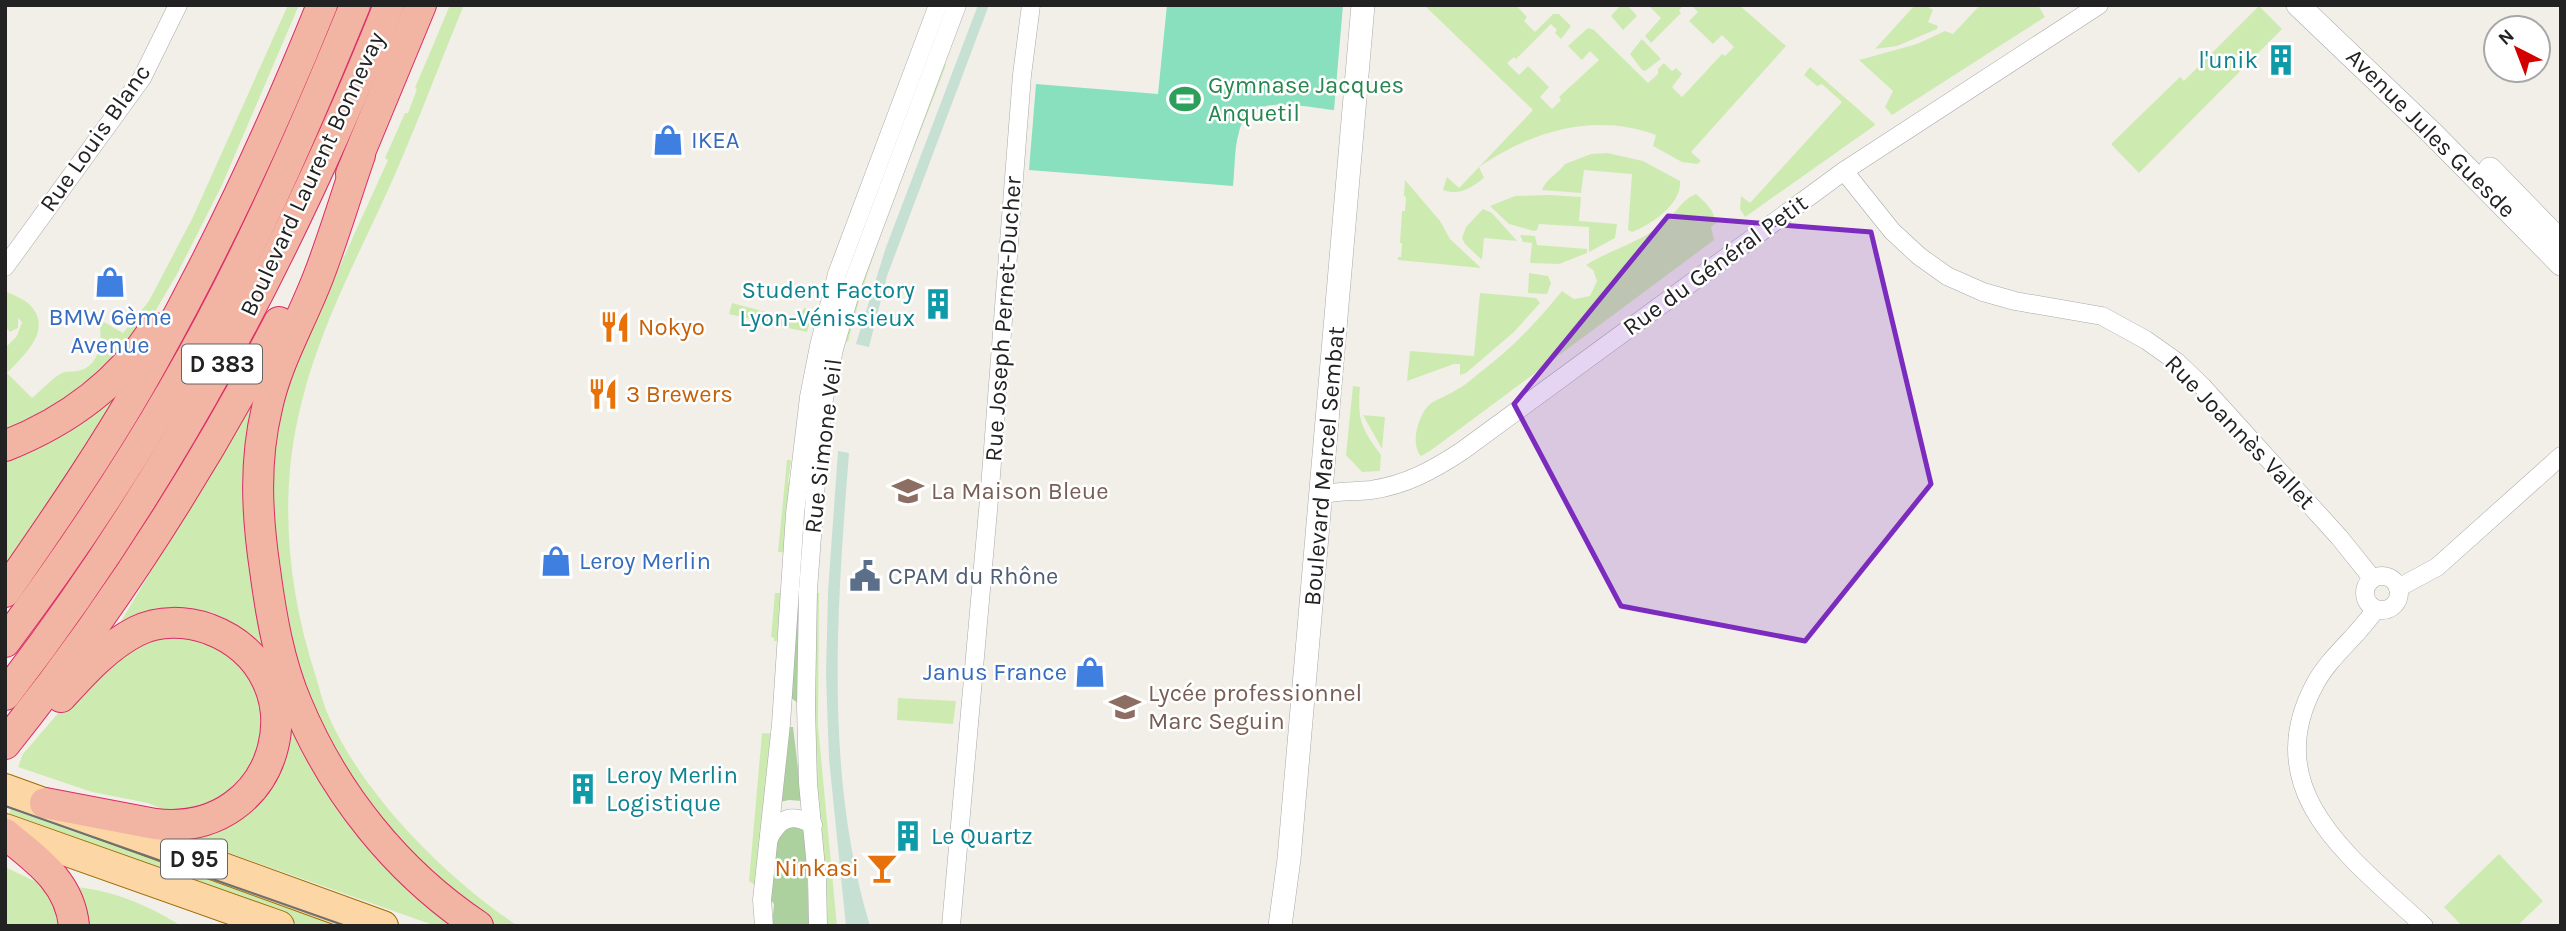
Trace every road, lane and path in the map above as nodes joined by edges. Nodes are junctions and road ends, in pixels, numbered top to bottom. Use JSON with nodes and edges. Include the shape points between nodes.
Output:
{"nodes":[{"id":1,"x":178,"y":5,"type":"edge"},
{"id":2,"x":322,"y":5,"type":"edge"},
{"id":3,"x":355,"y":5,"type":"edge"},
{"id":4,"x":389,"y":5,"type":"edge"},
{"id":5,"x":421,"y":5,"type":"edge"},
{"id":6,"x":939,"y":5,"type":"edge"},
{"id":7,"x":957,"y":5,"type":"edge"},
{"id":8,"x":1031,"y":5,"type":"edge"},
{"id":9,"x":1363,"y":5,"type":"edge"},
{"id":10,"x":2099,"y":5,"type":"edge"},
{"id":11,"x":2298,"y":5,"type":"edge"},
{"id":12,"x":2320,"y":5,"type":"edge"},
{"id":13,"x":265,"y":141,"type":"junction"},
{"id":14,"x":360,"y":155,"type":"junction"},
{"id":15,"x":1844,"y":171,"type":"junction"},
{"id":16,"x":2561,"y":242,"type":"edge"},
{"id":17,"x":2561,"y":264,"type":"edge"},
{"id":18,"x":5,"y":267,"type":"edge"},
{"id":19,"x":5,"y":446,"type":"edge"},
{"id":20,"x":2561,"y":456,"type":"edge"},
{"id":21,"x":1321,"y":495,"type":"junction"},
{"id":22,"x":2372,"y":579,"type":"junction"},
{"id":23,"x":2398,"y":588,"type":"junction"},
{"id":24,"x":5,"y":592,"type":"edge"},
{"id":25,"x":2375,"y":610,"type":"junction"},
{"id":26,"x":5,"y":642,"type":"edge"},
{"id":27,"x":5,"y":695,"type":"edge"},
{"id":28,"x":782,"y":703,"type":"junction"},
{"id":29,"x":14,"y":741,"type":"edge"},
{"id":30,"x":808,"y":783,"type":"junction"},
{"id":31,"x":5,"y":789,"type":"edge"},
{"id":32,"x":45,"y":803,"type":"junction"},
{"id":33,"x":813,"y":825,"type":"junction"},
{"id":34,"x":5,"y":831,"type":"edge"},
{"id":35,"x":768,"y":839,"type":"junction"},
{"id":36,"x":74,"y":926,"type":"edge"},
{"id":37,"x":279,"y":926,"type":"edge"},
{"id":38,"x":383,"y":926,"type":"edge"},
{"id":39,"x":478,"y":926,"type":"edge"},
{"id":40,"x":764,"y":926,"type":"edge"},
{"id":41,"x":818,"y":926,"type":"edge"},
{"id":42,"x":951,"y":926,"type":"edge"},
{"id":43,"x":1280,"y":926,"type":"edge"},
{"id":44,"x":2424,"y":926,"type":"edge"}],
"edges":[{"from":1,"to":18,"type":"street","name":"Rue Louis Blanc","via":[[142,78]]},
{"from":2,"to":13,"type":"highway"},
{"from":3,"to":26,"type":"highway","name":"Boulevard Laurent Bonnevay","number":"D 383","via":[[249,247],[190,357],[107,495]]},
{"from":4,"to":27,"type":"highway","name":"Boulevard Laurent Bonnevay","number":"D 383","via":[[325,157],[219,371],[140,503]]},
{"from":5,"to":14,"type":"highway"},
{"from":6,"to":28,"type":"street","name":"Rue Simone Veil","via":[[825,316],[798,488]]},
{"from":7,"to":30,"type":"street","name":"Rue Simone Veil","via":[[854,280],[824,399],[808,590]]},
{"from":8,"to":42,"type":"street","name":"Rue Joseph Pernet-Ducher"},
{"from":9,"to":21,"type":"street","name":"Boulevard Marcel Sembat"},
{"from":10,"to":15,"type":"street","name":"Rue du Général Petit"},
{"from":11,"to":17,"type":"street","name":"Avenue Jules Guesde"},
{"from":12,"to":16,"type":"street","name":"Avenue Jules Guesde"},
{"from":13,"to":19,"type":"highway","via":[[168,307],[131,359],[83,405]]},
{"from":13,"to":24,"type":"highway","via":[[153,362]]},
{"from":14,"to":29,"type":"highway","via":[[298,286],[216,437],[109,605]]},
{"from":14,"to":39,"type":"highway","via":[[265,415],[258,509],[271,612],[296,703],[337,781],[389,849],[422,883]]},
{"from":15,"to":21,"type":"street","name":"Rue du Général Petit","via":[[1432,470],[1384,488]]},
{"from":15,"to":22,"type":"street","name":"Rue Joannès Vallet","via":[[1892,231],[1947,276],[2015,301],[2102,316],[2177,362],[2330,527]]},
{"from":20,"to":23,"type":"street","via":[[2437,567]]},
{"from":21,"to":43,"type":"street","name":"Boulevard Marcel Sembat"},
{"from":22,"to":23,"type":"street","via":[[2390,577]]},
{"from":22,"to":25,"type":"street","via":[[2364,594]]},
{"from":23,"to":25,"type":"street","via":[[2399,599],[2393,607]]},
{"from":25,"to":44,"type":"street","via":[[2315,684],[2299,729],[2299,771],[2309,802],[2333,839]]},
{"from":28,"to":30,"type":"street","name":"Rue Simone Veil","via":[[796,710]]},
{"from":28,"to":35,"type":"street","name":"Rue Simone Veil"},
{"from":29,"to":32,"type":"highway","via":[[104,653],[139,629],[159,624],[199,626],[232,640],[260,670],[273,698],[276,728],[267,767],[244,800],[229,811],[174,826]]},
{"from":30,"to":33,"type":"street","name":"Rue Simone Veil"},
{"from":31,"to":32,"type":"main road","number":"D 95"},
{"from":32,"to":38,"type":"main road","number":"D 95"},
{"from":33,"to":35,"type":"street","via":[[787,817]]},
{"from":33,"to":41,"type":"street","name":"Rue Simone Veil"},
{"from":34,"to":36,"type":"highway","via":[[59,883],[67,895]]},
{"from":34,"to":37,"type":"main road","number":"D 95"},
{"from":35,"to":40,"type":"street","name":"Rue Simone Veil"}]}
